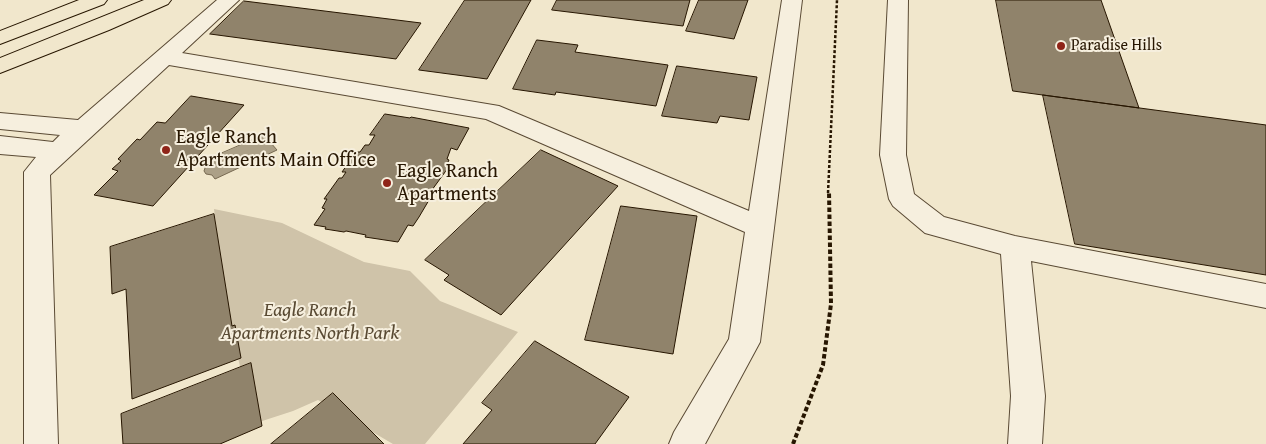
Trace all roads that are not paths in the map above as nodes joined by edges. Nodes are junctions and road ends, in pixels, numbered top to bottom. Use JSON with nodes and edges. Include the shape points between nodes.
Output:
{"nodes":[{"id":1,"x":97,"y":0,"type":"edge"},
{"id":2,"x":161,"y":0,"type":"edge"},
{"id":3,"x":229,"y":0,"type":"edge"},
{"id":4,"x":792,"y":0,"type":"edge"},
{"id":5,"x":898,"y":0,"type":"edge"},
{"id":6,"x":0,"y":38,"type":"edge"},
{"id":7,"x":164,"y":57,"type":"junction"},
{"id":8,"x":0,"y":66,"type":"edge"},
{"id":9,"x":0,"y":121,"type":"edge"},
{"id":10,"x":83,"y":129,"type":"junction"},
{"id":11,"x":0,"y":144,"type":"edge"},
{"id":12,"x":58,"y":151,"type":"junction"},
{"id":13,"x":760,"y":227,"type":"junction"},
{"id":14,"x":1015,"y":247,"type":"junction"},
{"id":15,"x":1266,"y":296,"type":"edge"},
{"id":16,"x":41,"y":444,"type":"edge"},
{"id":17,"x":686,"y":444,"type":"edge"},
{"id":18,"x":1026,"y":444,"type":"edge"}],
"edges":[{"from":1,"to":6,"type":"main road"},
{"from":2,"to":8,"type":"main road"},
{"from":3,"to":7,"type":"street"},
{"from":4,"to":13,"type":"street"},
{"from":5,"to":14,"type":"street","via":[[893,155],[902,199],[935,225]]},
{"from":7,"to":10,"type":"street"},
{"from":7,"to":13,"type":"street","via":[[491,112]]},
{"from":9,"to":10,"type":"street"},
{"from":10,"to":12,"type":"street"},
{"from":11,"to":12,"type":"street"},
{"from":12,"to":16,"type":"street","via":[[37,172]]},
{"from":13,"to":17,"type":"street","via":[[744,342]]},
{"from":14,"to":15,"type":"street"},
{"from":14,"to":18,"type":"street","via":[[1028,396]]}]}
